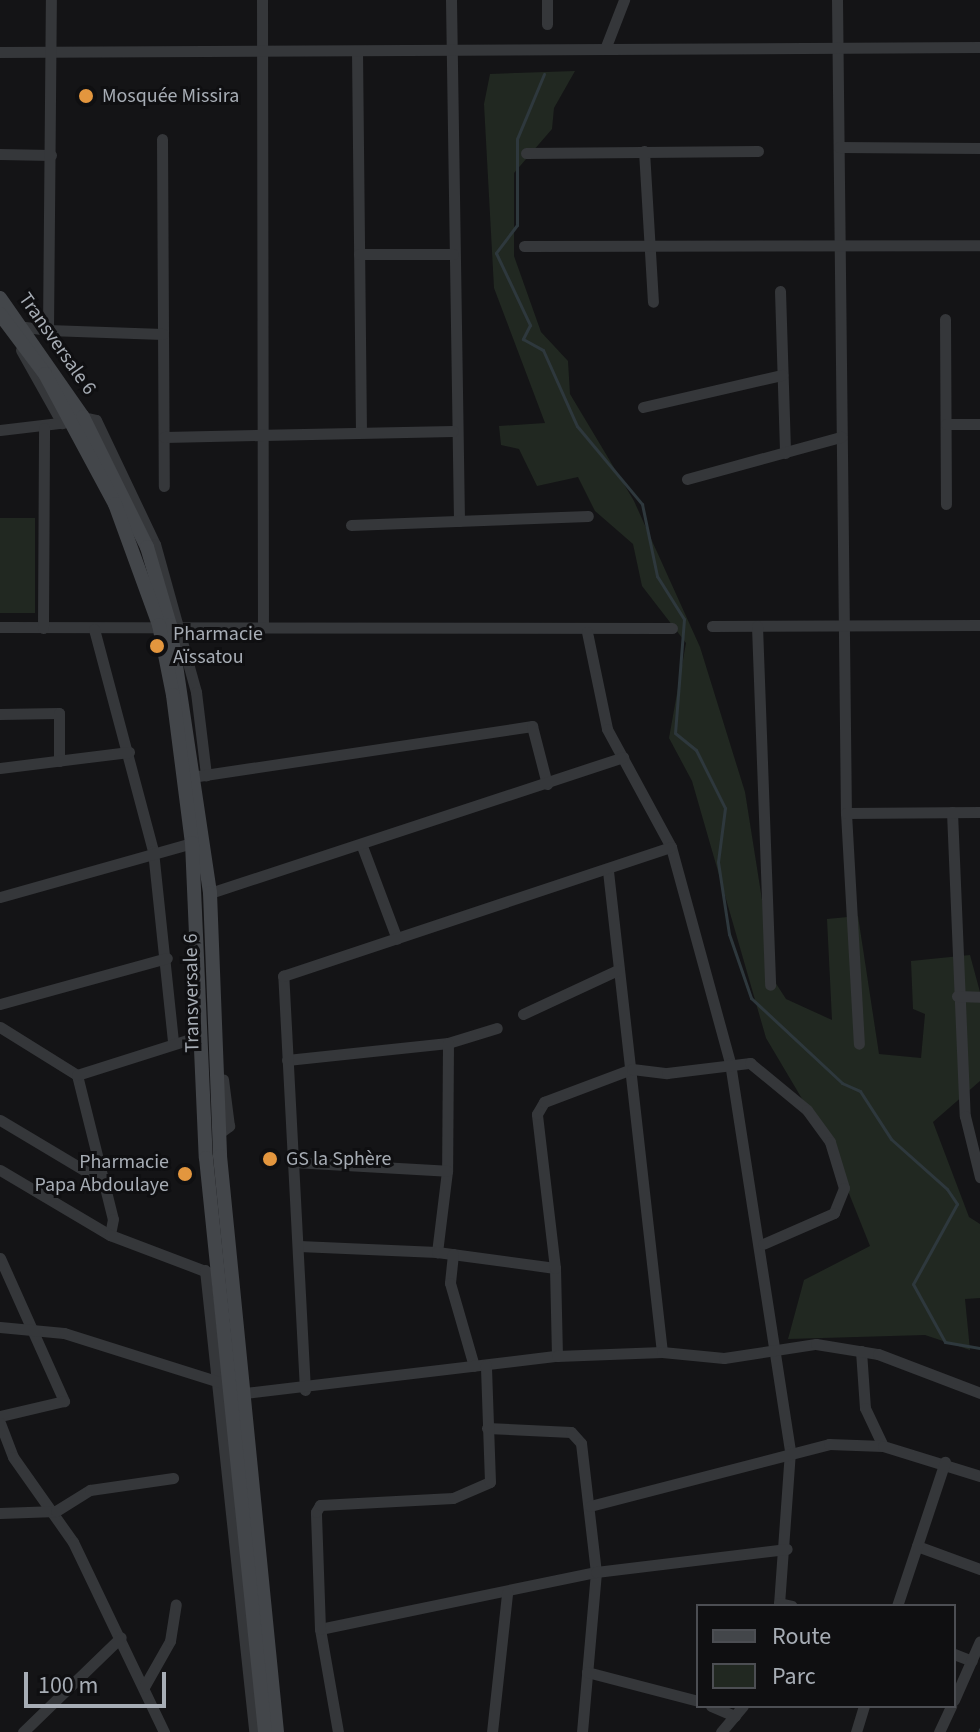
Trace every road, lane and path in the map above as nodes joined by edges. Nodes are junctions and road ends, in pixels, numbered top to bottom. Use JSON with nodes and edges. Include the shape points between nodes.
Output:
{"nodes":[{"id":1,"x":51,"y":0,"type":"edge"},
{"id":2,"x":262,"y":0,"type":"edge"},
{"id":3,"x":451,"y":0,"type":"edge"},
{"id":4,"x":547,"y":0,"type":"edge"},
{"id":5,"x":624,"y":0,"type":"edge"},
{"id":6,"x":837,"y":0,"type":"edge"},
{"id":7,"x":547,"y":24,"type":"dead end"},
{"id":8,"x":980,"y":47,"type":"edge"},
{"id":9,"x":837,"y":48,"type":"junction"},
{"id":10,"x":605,"y":49,"type":"junction"},
{"id":11,"x":451,"y":50,"type":"junction"},
{"id":12,"x":262,"y":51,"type":"junction"},
{"id":13,"x":357,"y":51,"type":"junction"},
{"id":14,"x":0,"y":52,"type":"edge"},
{"id":15,"x":49,"y":52,"type":"junction"},
{"id":16,"x":162,"y":139,"type":"dead end"},
{"id":17,"x":839,"y":147,"type":"junction"},
{"id":18,"x":980,"y":148,"type":"edge"},
{"id":19,"x":644,"y":151,"type":"junction"},
{"id":20,"x":758,"y":151,"type":"dead end"},
{"id":21,"x":526,"y":153,"type":"dead end"},
{"id":22,"x":0,"y":154,"type":"edge"},
{"id":23,"x":51,"y":155,"type":"junction"},
{"id":24,"x":839,"y":243,"type":"junction"},
{"id":25,"x":650,"y":244,"type":"junction"},
{"id":26,"x":980,"y":245,"type":"edge"},
{"id":27,"x":524,"y":246,"type":"dead end"},
{"id":28,"x":359,"y":254,"type":"junction"},
{"id":29,"x":453,"y":254,"type":"junction"},
{"id":30,"x":780,"y":291,"type":"dead end"},
{"id":31,"x":0,"y":298,"type":"edge"},
{"id":32,"x":653,"y":302,"type":"dead end"},
{"id":33,"x":0,"y":314,"type":"edge"},
{"id":34,"x":945,"y":319,"type":"dead end"},
{"id":35,"x":0,"y":325,"type":"edge"},
{"id":36,"x":25,"y":327,"type":"junction"},
{"id":37,"x":48,"y":330,"type":"junction"},
{"id":38,"x":163,"y":334,"type":"junction"},
{"id":39,"x":782,"y":375,"type":"junction"},
{"id":40,"x":643,"y":407,"type":"dead end"},
{"id":41,"x":72,"y":420,"type":"junction"},
{"id":42,"x":946,"y":424,"type":"junction"},
{"id":43,"x":980,"y":424,"type":"edge"},
{"id":44,"x":44,"y":428,"type":"junction"},
{"id":45,"x":0,"y":430,"type":"edge"},
{"id":46,"x":453,"y":431,"type":"junction"},
{"id":47,"x":361,"y":432,"type":"junction"},
{"id":48,"x":263,"y":434,"type":"junction"},
{"id":49,"x":164,"y":437,"type":"junction"},
{"id":50,"x":841,"y":437,"type":"junction"},
{"id":51,"x":785,"y":453,"type":"junction"},
{"id":52,"x":687,"y":479,"type":"dead end"},
{"id":53,"x":164,"y":486,"type":"dead end"},
{"id":54,"x":946,"y":504,"type":"dead end"},
{"id":55,"x":588,"y":516,"type":"dead end"},
{"id":56,"x":459,"y":521,"type":"junction"},
{"id":57,"x":351,"y":525,"type":"dead end"},
{"id":58,"x":170,"y":625,"type":"junction"},
{"id":59,"x":842,"y":625,"type":"junction"},
{"id":60,"x":980,"y":625,"type":"edge"},
{"id":61,"x":263,"y":626,"type":"junction"},
{"id":62,"x":712,"y":626,"type":"dead end"},
{"id":63,"x":757,"y":626,"type":"junction"},
{"id":64,"x":0,"y":627,"type":"edge"},
{"id":65,"x":43,"y":628,"type":"junction"},
{"id":66,"x":672,"y":628,"type":"dead end"},
{"id":67,"x":94,"y":629,"type":"junction"},
{"id":68,"x":587,"y":632,"type":"junction"},
{"id":69,"x":0,"y":714,"type":"edge"},
{"id":70,"x":129,"y":752,"type":"junction"},
{"id":71,"x":623,"y":757,"type":"junction"},
{"id":72,"x":59,"y":761,"type":"junction"},
{"id":73,"x":0,"y":768,"type":"edge"},
{"id":74,"x":202,"y":775,"type":"junction"},
{"id":75,"x":547,"y":784,"type":"junction"},
{"id":76,"x":952,"y":812,"type":"junction"},
{"id":77,"x":980,"y":812,"type":"edge"},
{"id":78,"x":846,"y":813,"type":"junction"},
{"id":79,"x":192,"y":843,"type":"junction"},
{"id":80,"x":362,"y":846,"type":"junction"},
{"id":81,"x":671,"y":847,"type":"junction"},
{"id":82,"x":153,"y":851,"type":"junction"},
{"id":83,"x":608,"y":871,"type":"junction"},
{"id":84,"x":214,"y":892,"type":"junction"},
{"id":85,"x":0,"y":897,"type":"edge"},
{"id":86,"x":397,"y":939,"type":"junction"},
{"id":87,"x":167,"y":958,"type":"junction"},
{"id":88,"x":618,"y":970,"type":"junction"},
{"id":89,"x":770,"y":985,"type":"dead end"},
{"id":90,"x":957,"y":996,"type":"junction"},
{"id":91,"x":980,"y":997,"type":"edge"},
{"id":92,"x":0,"y":1004,"type":"edge"},
{"id":93,"x":523,"y":1014,"type":"dead end"},
{"id":94,"x":0,"y":1027,"type":"edge"},
{"id":95,"x":497,"y":1028,"type":"dead end"},
{"id":96,"x":200,"y":1036,"type":"junction"},
{"id":97,"x":173,"y":1041,"type":"junction"},
{"id":98,"x":448,"y":1043,"type":"junction"},
{"id":99,"x":859,"y":1044,"type":"dead end"},
{"id":100,"x":287,"y":1060,"type":"junction"},
{"id":101,"x":730,"y":1063,"type":"junction"},
{"id":102,"x":632,"y":1069,"type":"junction"},
{"id":103,"x":77,"y":1075,"type":"junction"},
{"id":104,"x":0,"y":1120,"type":"edge"},
{"id":105,"x":293,"y":1162,"type":"junction"},
{"id":106,"x":0,"y":1170,"type":"edge"},
{"id":107,"x":447,"y":1171,"type":"junction"},
{"id":108,"x":980,"y":1177,"type":"edge"},
{"id":109,"x":104,"y":1182,"type":"junction"},
{"id":110,"x":110,"y":1235,"type":"junction"},
{"id":111,"x":763,"y":1244,"type":"junction"},
{"id":112,"x":299,"y":1246,"type":"junction"},
{"id":113,"x":437,"y":1252,"type":"junction"},
{"id":114,"x":453,"y":1254,"type":"junction"},
{"id":115,"x":0,"y":1258,"type":"edge"},
{"id":116,"x":555,"y":1268,"type":"junction"},
{"id":117,"x":212,"y":1274,"type":"junction"},
{"id":118,"x":0,"y":1327,"type":"edge"},
{"id":119,"x":35,"y":1328,"type":"junction"},
{"id":120,"x":777,"y":1351,"type":"junction"},
{"id":121,"x":861,"y":1351,"type":"junction"},
{"id":122,"x":662,"y":1352,"type":"junction"},
{"id":123,"x":557,"y":1356,"type":"junction"},
{"id":124,"x":480,"y":1366,"type":"junction"},
{"id":125,"x":232,"y":1387,"type":"junction"},
{"id":126,"x":305,"y":1390,"type":"junction"},
{"id":127,"x":980,"y":1393,"type":"edge"},
{"id":128,"x":0,"y":1416,"type":"edge"},
{"id":129,"x":0,"y":1423,"type":"edge"},
{"id":130,"x":487,"y":1428,"type":"junction"},
{"id":131,"x":883,"y":1446,"type":"junction"},
{"id":132,"x":790,"y":1451,"type":"junction"},
{"id":133,"x":945,"y":1462,"type":"junction"},
{"id":134,"x":980,"y":1476,"type":"edge"},
{"id":135,"x":173,"y":1478,"type":"dead end"},
{"id":136,"x":590,"y":1506,"type":"junction"},
{"id":137,"x":56,"y":1511,"type":"junction"},
{"id":138,"x":0,"y":1513,"type":"edge"},
{"id":139,"x":917,"y":1546,"type":"junction"},
{"id":140,"x":787,"y":1549,"type":"junction"},
{"id":141,"x":980,"y":1569,"type":"edge"},
{"id":142,"x":596,"y":1572,"type":"junction"},
{"id":143,"x":507,"y":1593,"type":"junction"},
{"id":144,"x":176,"y":1604,"type":"dead end"},
{"id":145,"x":783,"y":1604,"type":"edge"},
{"id":146,"x":898,"y":1604,"type":"edge"},
{"id":147,"x":320,"y":1629,"type":"junction"},
{"id":148,"x":121,"y":1637,"type":"junction"},
{"id":149,"x":980,"y":1641,"type":"edge"},
{"id":150,"x":956,"y":1655,"type":"edge"},
{"id":151,"x":972,"y":1661,"type":"junction"},
{"id":152,"x":587,"y":1672,"type":"junction"},
{"id":153,"x":144,"y":1687,"type":"junction"},
{"id":154,"x":956,"y":1696,"type":"edge"},
{"id":155,"x":696,"y":1700,"type":"edge"},
{"id":156,"x":863,"y":1708,"type":"edge"},
{"id":157,"x":950,"y":1708,"type":"edge"},
{"id":158,"x":739,"y":1711,"type":"edge"},
{"id":159,"x":257,"y":1714,"type":"junction"},
{"id":160,"x":23,"y":1732,"type":"edge"},
{"id":161,"x":164,"y":1732,"type":"edge"},
{"id":162,"x":254,"y":1732,"type":"edge"},
{"id":163,"x":265,"y":1732,"type":"edge"},
{"id":164,"x":277,"y":1732,"type":"edge"},
{"id":165,"x":338,"y":1732,"type":"edge"},
{"id":166,"x":492,"y":1732,"type":"edge"},
{"id":167,"x":582,"y":1732,"type":"edge"},
{"id":168,"x":722,"y":1732,"type":"edge"},
{"id":169,"x":856,"y":1732,"type":"edge"},
{"id":170,"x":939,"y":1732,"type":"edge"}],
"edges":[{"from":1,"to":15,"type":"street"},
{"from":2,"to":12,"type":"street"},
{"from":3,"to":11,"type":"street"},
{"from":4,"to":7,"type":"street"},
{"from":5,"to":10,"type":"street"},
{"from":6,"to":9,"type":"street"},
{"from":8,"to":9,"type":"street"},
{"from":9,"to":10,"type":"street"},
{"from":9,"to":17,"type":"street"},
{"from":10,"to":11,"type":"street"},
{"from":11,"to":13,"type":"street"},
{"from":11,"to":29,"type":"street"},
{"from":12,"to":13,"type":"street"},
{"from":12,"to":15,"type":"street"},
{"from":12,"to":48,"type":"street"},
{"from":13,"to":28,"type":"street"},
{"from":14,"to":15,"type":"street"},
{"from":15,"to":23,"type":"street"},
{"from":16,"to":38,"type":"street"},
{"from":17,"to":18,"type":"street"},
{"from":17,"to":24,"type":"street"},
{"from":19,"to":20,"type":"street"},
{"from":19,"to":21,"type":"street"},
{"from":19,"to":25,"type":"street"},
{"from":22,"to":23,"type":"street"},
{"from":23,"to":37,"type":"street"},
{"from":24,"to":25,"type":"street"},
{"from":24,"to":26,"type":"street"},
{"from":24,"to":50,"type":"street"},
{"from":25,"to":27,"type":"street"},
{"from":25,"to":32,"type":"street"},
{"from":28,"to":29,"type":"street"},
{"from":28,"to":47,"type":"street"},
{"from":29,"to":46,"type":"street"},
{"from":30,"to":39,"type":"street"},
{"from":31,"to":36,"type":"main road","name":"Transversale 6"},
{"from":33,"to":41,"type":"main road","name":"Transversale 6"},
{"from":34,"to":42,"type":"street"},
{"from":35,"to":41,"type":"street"},
{"from":36,"to":37,"type":"street"},
{"from":36,"to":41,"type":"main road","name":"Transversale 6"},
{"from":37,"to":38,"type":"street"},
{"from":38,"to":49,"type":"street"},
{"from":39,"to":40,"type":"street"},
{"from":39,"to":51,"type":"street"},
{"from":41,"to":44,"type":"street"},
{"from":41,"to":58,"type":"main road","name":"Transversale 6"},
{"from":41,"to":58,"type":"main road","name":"Transversale 6","via":[[139,515]]},
{"from":42,"to":43,"type":"street"},
{"from":42,"to":54,"type":"street"},
{"from":44,"to":45,"type":"street"},
{"from":44,"to":65,"type":"street"},
{"from":46,"to":47,"type":"street"},
{"from":46,"to":56,"type":"street"},
{"from":47,"to":48,"type":"street"},
{"from":48,"to":49,"type":"street"},
{"from":48,"to":61,"type":"street"},
{"from":49,"to":53,"type":"street"},
{"from":50,"to":51,"type":"street"},
{"from":50,"to":59,"type":"street"},
{"from":51,"to":52,"type":"street"},
{"from":55,"to":56,"type":"street"},
{"from":56,"to":57,"type":"street"},
{"from":58,"to":61,"type":"street"},
{"from":58,"to":67,"type":"street"},
{"from":58,"to":74,"type":"main road","name":"Transversale 6"},
{"from":58,"to":79,"type":"main road","name":"Transversale 6"},
{"from":59,"to":60,"type":"street"},
{"from":59,"to":63,"type":"street"},
{"from":59,"to":78,"type":"street"},
{"from":61,"to":68,"type":"street"},
{"from":62,"to":63,"type":"street"},
{"from":63,"to":89,"type":"street"},
{"from":64,"to":65,"type":"street"},
{"from":65,"to":67,"type":"street"},
{"from":66,"to":68,"type":"street"},
{"from":67,"to":70,"type":"street"},
{"from":68,"to":71,"type":"street","via":[[607,729]]},
{"from":69,"to":72,"type":"street","via":[[59,713]]},
{"from":70,"to":72,"type":"street"},
{"from":70,"to":82,"type":"street"},
{"from":71,"to":75,"type":"street"},
{"from":71,"to":81,"type":"street"},
{"from":72,"to":73,"type":"street"},
{"from":74,"to":75,"type":"street","via":[[532,726]]},
{"from":74,"to":84,"type":"main road","name":"Transversale 6"},
{"from":75,"to":80,"type":"street"},
{"from":76,"to":77,"type":"street"},
{"from":76,"to":78,"type":"street"},
{"from":76,"to":90,"type":"street"},
{"from":78,"to":99,"type":"street"},
{"from":79,"to":82,"type":"street"},
{"from":79,"to":96,"type":"main road","name":"Transversale 6"},
{"from":80,"to":84,"type":"street"},
{"from":80,"to":86,"type":"street"},
{"from":81,"to":83,"type":"street"},
{"from":81,"to":101,"type":"street"},
{"from":82,"to":85,"type":"street"},
{"from":82,"to":87,"type":"street"},
{"from":83,"to":86,"type":"street"},
{"from":83,"to":88,"type":"street"},
{"from":84,"to":125,"type":"main road","name":"Transversale 6","via":[[218,1134]]},
{"from":86,"to":100,"type":"street","via":[[283,976]]},
{"from":87,"to":92,"type":"street"},
{"from":87,"to":97,"type":"street"},
{"from":88,"to":93,"type":"street"},
{"from":88,"to":102,"type":"street"},
{"from":90,"to":91,"type":"street"},
{"from":90,"to":108,"type":"street","via":[[965,1116]]},
{"from":94,"to":103,"type":"street"},
{"from":95,"to":98,"type":"street"},
{"from":96,"to":97,"type":"street"},
{"from":96,"to":117,"type":"main road","name":"Transversale 6"},
{"from":97,"to":103,"type":"street"},
{"from":98,"to":100,"type":"street"},
{"from":98,"to":107,"type":"street"},
{"from":100,"to":105,"type":"street"},
{"from":101,"to":102,"type":"street","via":[[667,1073]]},
{"from":101,"to":111,"type":"street","via":[[744,1175]]},
{"from":101,"to":111,"type":"street","via":[[750,1063],[807,1110],[830,1142],[844,1188],[834,1213]]},
{"from":102,"to":116,"type":"street","via":[[544,1102],[537,1114]]},
{"from":102,"to":122,"type":"street"},
{"from":103,"to":109,"type":"street"},
{"from":104,"to":109,"type":"street"},
{"from":105,"to":107,"type":"street"},
{"from":105,"to":112,"type":"street"},
{"from":106,"to":110,"type":"street"},
{"from":107,"to":113,"type":"street"},
{"from":109,"to":110,"type":"street"},
{"from":110,"to":117,"type":"street"},
{"from":111,"to":120,"type":"street"},
{"from":112,"to":113,"type":"street"},
{"from":112,"to":126,"type":"street"},
{"from":113,"to":114,"type":"street"},
{"from":114,"to":116,"type":"street"},
{"from":114,"to":124,"type":"street","via":[[450,1283]]},
{"from":115,"to":119,"type":"street"},
{"from":116,"to":123,"type":"street"},
{"from":117,"to":125,"type":"main road","name":"Transversale 6"},
{"from":118,"to":119,"type":"street"},
{"from":119,"to":125,"type":"street"},
{"from":119,"to":128,"type":"street","via":[[64,1401]]},
{"from":120,"to":121,"type":"street","via":[[816,1344]]},
{"from":120,"to":122,"type":"street","via":[[724,1358]]},
{"from":120,"to":132,"type":"street"},
{"from":121,"to":127,"type":"street"},
{"from":121,"to":131,"type":"street","via":[[865,1408]]},
{"from":122,"to":123,"type":"street"},
{"from":123,"to":124,"type":"street"},
{"from":124,"to":126,"type":"street"},
{"from":124,"to":130,"type":"street"},
{"from":125,"to":126,"type":"street"},
{"from":125,"to":159,"type":"main road","name":"Transversale 6","via":[[242,1585]]},
{"from":125,"to":164,"type":"main road","name":"Transversale 6"},
{"from":129,"to":137,"type":"street","via":[[13,1457]]},
{"from":130,"to":136,"type":"street","via":[[571,1432],[581,1443]]},
{"from":130,"to":147,"type":"street","via":[[490,1482],[453,1498],[320,1505]]},
{"from":131,"to":132,"type":"street"},
{"from":131,"to":133,"type":"street"},
{"from":132,"to":136,"type":"street"},
{"from":132,"to":140,"type":"street"},
{"from":133,"to":134,"type":"street"},
{"from":133,"to":139,"type":"street"},
{"from":135,"to":137,"type":"street","via":[[90,1490]]},
{"from":136,"to":142,"type":"street"},
{"from":137,"to":138,"type":"street"},
{"from":137,"to":148,"type":"street"},
{"from":139,"to":141,"type":"street"},
{"from":139,"to":146,"type":"street"},
{"from":140,"to":142,"type":"street"},
{"from":140,"to":145,"type":"street"},
{"from":142,"to":143,"type":"street"},
{"from":142,"to":152,"type":"street"},
{"from":143,"to":147,"type":"street"},
{"from":143,"to":166,"type":"street"},
{"from":144,"to":153,"type":"street","via":[[170,1641]]},
{"from":147,"to":165,"type":"street"},
{"from":148,"to":153,"type":"street"},
{"from":148,"to":160,"type":"street"},
{"from":149,"to":151,"type":"street"},
{"from":150,"to":151,"type":"street"},
{"from":151,"to":154,"type":"street"},
{"from":152,"to":155,"type":"street"},
{"from":152,"to":167,"type":"street"},
{"from":153,"to":161,"type":"street"},
{"from":156,"to":169,"type":"street"},
{"from":157,"to":170,"type":"street"},
{"from":158,"to":168,"type":"street"},
{"from":159,"to":162,"type":"street"},
{"from":159,"to":163,"type":"main road","name":"Transversale 6"}]}
